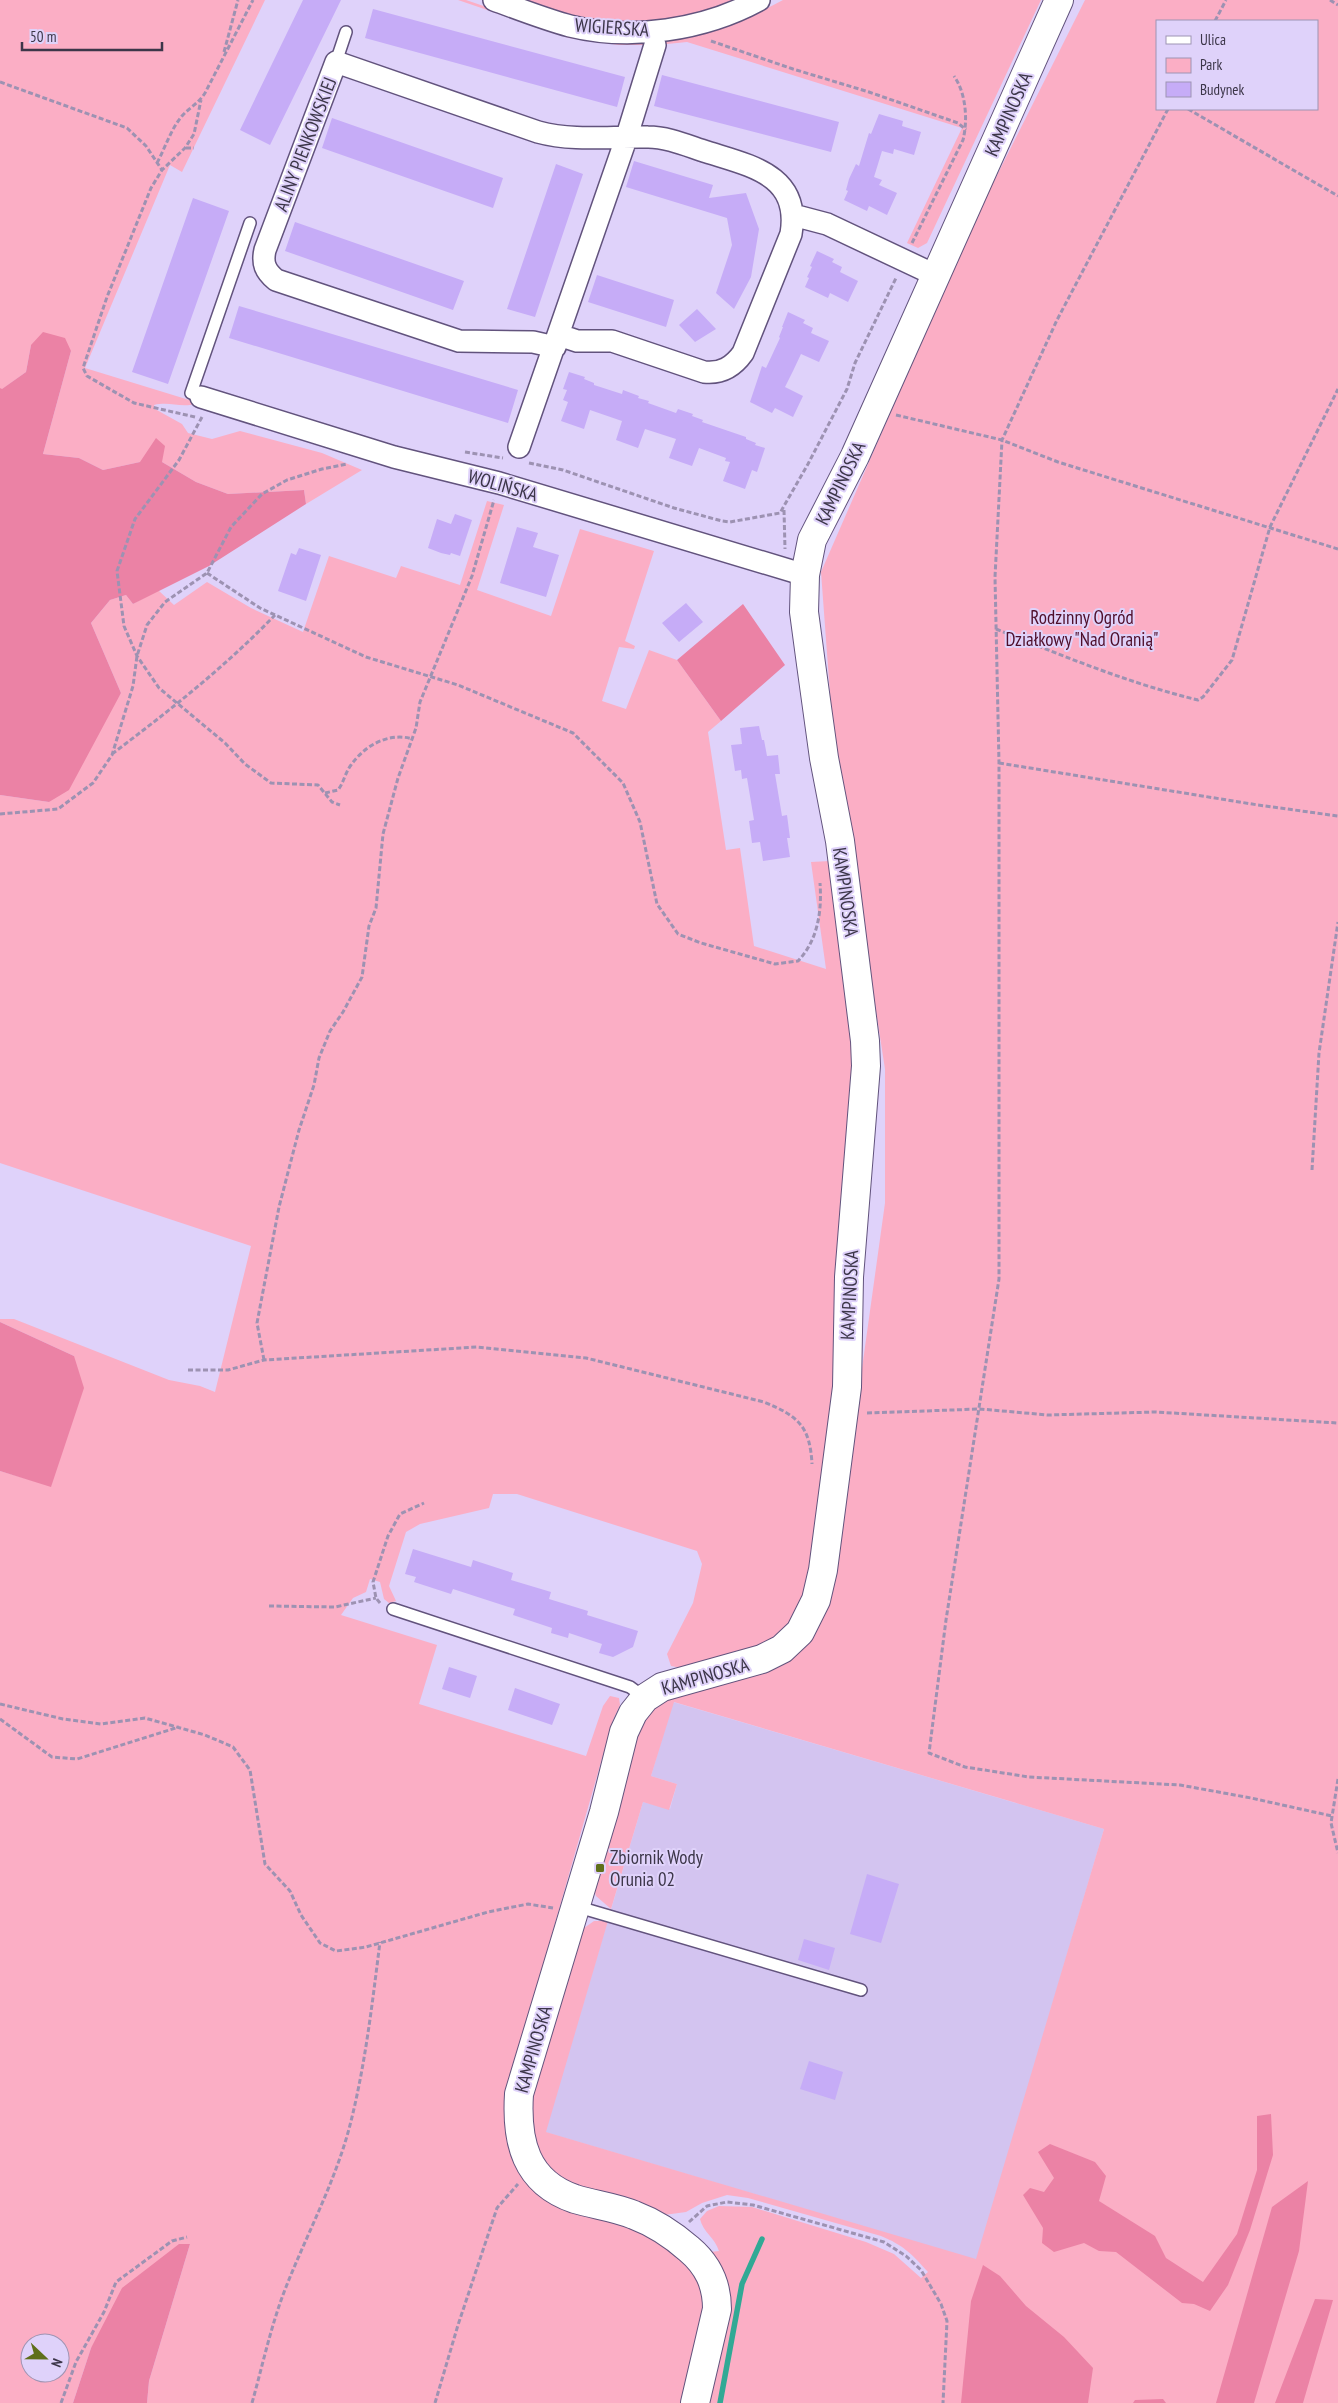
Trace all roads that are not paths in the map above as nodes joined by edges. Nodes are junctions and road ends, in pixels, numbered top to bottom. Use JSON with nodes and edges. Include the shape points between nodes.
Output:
{"nodes":[{"id":1,"x":494,"y":0,"type":"edge"},
{"id":2,"x":759,"y":0,"type":"edge"},
{"id":3,"x":1059,"y":0,"type":"edge"},
{"id":4,"x":346,"y":32,"type":"dead end"},
{"id":5,"x":655,"y":45,"type":"dead end"},
{"id":6,"x":336,"y":62,"type":"junction"},
{"id":7,"x":626,"y":138,"type":"junction"},
{"id":8,"x":793,"y":215,"type":"junction"},
{"id":9,"x":250,"y":223,"type":"dead end"},
{"id":10,"x":935,"y":275,"type":"junction"},
{"id":11,"x":557,"y":341,"type":"junction"},
{"id":12,"x":206,"y":398,"type":"joint"},
{"id":13,"x":518,"y":456,"type":"road end"},
{"id":14,"x":795,"y":572,"type":"junction"},
{"id":15,"x":393,"y":1609,"type":"road end"},
{"id":16,"x":645,"y":1698,"type":"junction"},
{"id":17,"x":574,"y":1910,"type":"junction"},
{"id":18,"x":861,"y":1990,"type":"dead end"},
{"id":19,"x":695,"y":2403,"type":"edge"}],
"edges":[{"from":1,"to":2,"type":"street","name":"WIGIERSKA","via":[[572,26],[640,32],[710,20]]},
{"from":3,"to":10,"type":"street","name":"KAMPINOSKA"},
{"from":4,"to":6,"type":"lane"},
{"from":5,"to":7,"type":"street"},
{"from":6,"to":7,"type":"street","name":"ALINY PIENKOWSKIEJ","via":[[557,137]]},
{"from":6,"to":11,"type":"street","name":"ALINY PIENKOWSKIEJ","via":[[265,250],[264,266],[269,275],[459,342]]},
{"from":7,"to":8,"type":"street","name":"ALINY PIENKOWSKIEJ","via":[[666,139],[762,170],[779,184]]},
{"from":7,"to":11,"type":"street"},
{"from":8,"to":10,"type":"street","via":[[827,224],[906,255]]},
{"from":8,"to":11,"type":"street","name":"ALINY PIENKOWSKIEJ","via":[[788,244],[743,353],[724,370],[704,372],[612,341]]},
{"from":9,"to":12,"type":"lane","name":"ALINY PIENKOWSKIEJ","via":[[191,393]]},
{"from":10,"to":14,"type":"street","name":"KAMPINOSKA","via":[[855,456]]},
{"from":11,"to":13,"type":"street"},
{"from":12,"to":14,"type":"street","name":"WOLIŃSKA","via":[[394,457],[499,483]]},
{"from":14,"to":16,"type":"street","name":"KAMPINOSKA","via":[[806,620],[824,758],[841,851],[866,1066],[849,1277],[847,1387],[823,1570],[809,1618],[782,1649],[762,1660],[662,1687]]},
{"from":15,"to":16,"type":"lane","via":[[630,1687]]},
{"from":16,"to":17,"type":"street","name":"KAMPINOSKA","via":[[624,1732]]},
{"from":17,"to":18,"type":"lane"},
{"from":17,"to":19,"type":"street","name":"KAMPINOSKA","via":[[519,2094],[520,2142],[532,2168],[559,2191],[635,2215],[674,2236],[703,2262],[711,2275],[717,2297],[714,2329]]}]}
